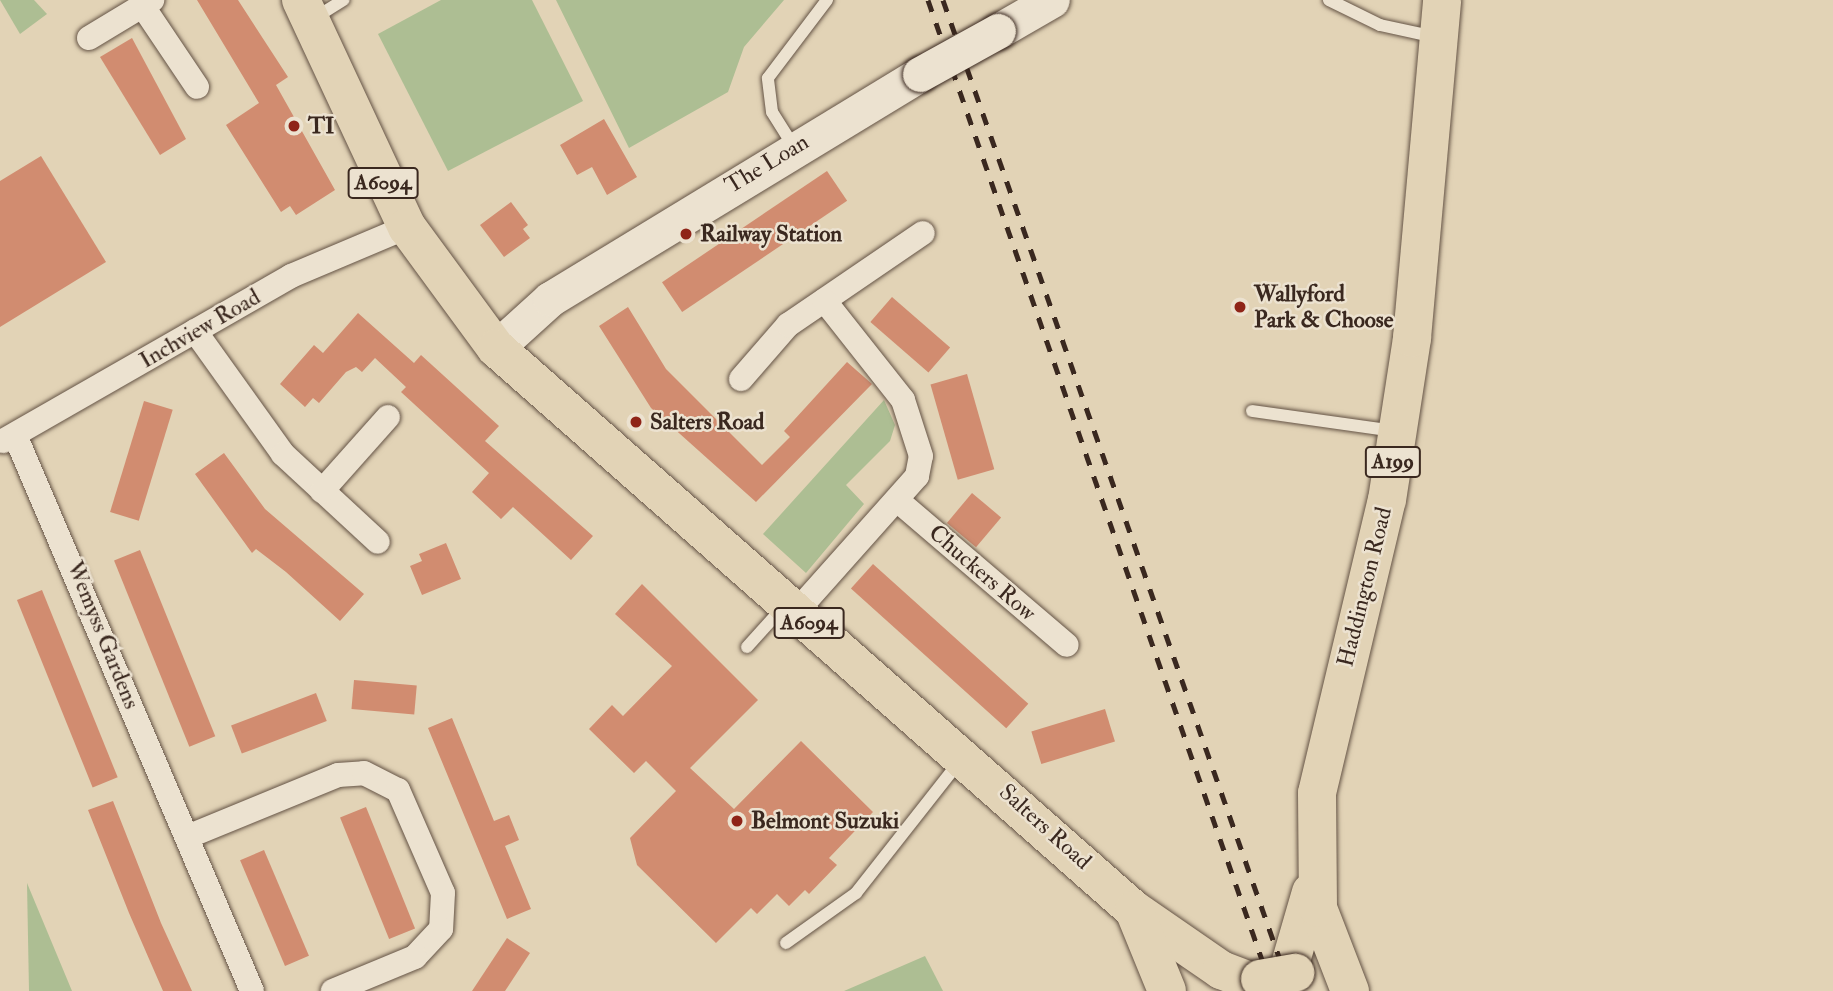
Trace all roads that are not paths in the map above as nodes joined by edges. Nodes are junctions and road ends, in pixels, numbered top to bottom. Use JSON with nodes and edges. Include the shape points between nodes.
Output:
{"nodes":[{"id":1,"x":827,"y":0,"type":"edge"},
{"id":2,"x":1052,"y":0,"type":"edge"},
{"id":3,"x":1329,"y":0,"type":"edge"},
{"id":4,"x":1442,"y":0,"type":"edge"},
{"id":5,"x":148,"y":4,"type":"edge"},
{"id":6,"x":318,"y":7,"type":"edge"},
{"id":7,"x":89,"y":38,"type":"dead end"},
{"id":8,"x":1435,"y":38,"type":"junction"},
{"id":9,"x":197,"y":87,"type":"dead end"},
{"id":10,"x":794,"y":147,"type":"junction"},
{"id":11,"x":407,"y":227,"type":"junction"},
{"id":12,"x":923,"y":233,"type":"dead end"},
{"id":13,"x":824,"y":300,"type":"junction"},
{"id":14,"x":195,"y":331,"type":"junction"},
{"id":15,"x":496,"y":348,"type":"junction"},
{"id":16,"x":741,"y":379,"type":"dead end"},
{"id":17,"x":1252,"y":411,"type":"dead end"},
{"id":18,"x":388,"y":418,"type":"dead end"},
{"id":19,"x":1398,"y":431,"type":"junction"},
{"id":20,"x":8,"y":439,"type":"edge"},
{"id":21,"x":322,"y":491,"type":"junction"},
{"id":22,"x":897,"y":500,"type":"junction"},
{"id":23,"x":377,"y":542,"type":"dead end"},
{"id":24,"x":791,"y":608,"type":"junction"},
{"id":25,"x":1067,"y":645,"type":"dead end"},
{"id":26,"x":747,"y":647,"type":"dead end"},
{"id":27,"x":964,"y":756,"type":"junction"},
{"id":28,"x":187,"y":837,"type":"junction"},
{"id":29,"x":1314,"y":880,"type":"junction"},
{"id":30,"x":1134,"y":910,"type":"junction"},
{"id":31,"x":786,"y":943,"type":"dead end"},
{"id":32,"x":1269,"y":977,"type":"edge"},
{"id":33,"x":253,"y":991,"type":"edge"},
{"id":34,"x":333,"y":991,"type":"edge"},
{"id":35,"x":1167,"y":991,"type":"edge"},
{"id":36,"x":1343,"y":991,"type":"edge"},
{"id":37,"x":1350,"y":991,"type":"edge"}],
"edges":[{"from":1,"to":10,"type":"lane","via":[[768,78],[772,112]]},
{"from":2,"to":10,"type":"street","name":"The Loan","bridge":true},
{"from":3,"to":8,"type":"lane","via":[[1380,25]]},
{"from":4,"to":8,"type":"main road","name":"Haddington Road","number":"A199"},
{"from":5,"to":7,"type":"street"},
{"from":5,"to":9,"type":"street"},
{"from":6,"to":11,"type":"main road","name":"Salters Road","number":"A6094"},
{"from":8,"to":19,"type":"main road","name":"Haddington Road","number":"A199","via":[[1412,338]]},
{"from":10,"to":15,"type":"street","name":"The Loan","via":[[550,299]]},
{"from":11,"to":14,"type":"street","name":"Inchview Road","via":[[292,276]]},
{"from":11,"to":15,"type":"main road","name":"Salters Road","number":"A6094"},
{"from":12,"to":13,"type":"street"},
{"from":13,"to":16,"type":"street","via":[[788,325]]},
{"from":13,"to":22,"type":"street","via":[[903,400],[921,456],[917,476]]},
{"from":14,"to":20,"type":"street","name":"Inchview Road"},
{"from":14,"to":21,"type":"street","via":[[283,454]]},
{"from":15,"to":24,"type":"main road","name":"Salters Road","number":"A6094"},
{"from":17,"to":19,"type":"lane"},
{"from":18,"to":21,"type":"street"},
{"from":19,"to":29,"type":"main road","name":"Haddington Road","number":"A199","via":[[1375,557],[1324,755]]},
{"from":20,"to":28,"type":"street","name":"Wemyss Gardens"},
{"from":21,"to":23,"type":"street"},
{"from":22,"to":24,"type":"street"},
{"from":22,"to":25,"type":"street","name":"Chuckers Row"},
{"from":24,"to":26,"type":"lane"},
{"from":24,"to":27,"type":"main road","name":"Salters Road","number":"A6094"},
{"from":27,"to":30,"type":"main road","name":"Salters Road","number":"A6094"},
{"from":27,"to":31,"type":"lane","via":[[856,893]]},
{"from":28,"to":33,"type":"street","name":"Wemyss Gardens"},
{"from":28,"to":34,"type":"street","via":[[338,775],[364,773],[398,790],[443,893],[441,929],[415,957]]},
{"from":29,"to":32,"type":"main road","name":"Haddington Road","number":"A199"},
{"from":29,"to":37,"type":"main road","name":"Haddington Road","number":"A199","via":[[1335,964]]},
{"from":30,"to":32,"type":"main road","name":"Salters Road","number":"A6094","via":[[1222,970]]},
{"from":30,"to":35,"type":"main road","name":"Salters Road","number":"A6094"},
{"from":32,"to":36,"type":"main road","name":"Salters Road"}]}
